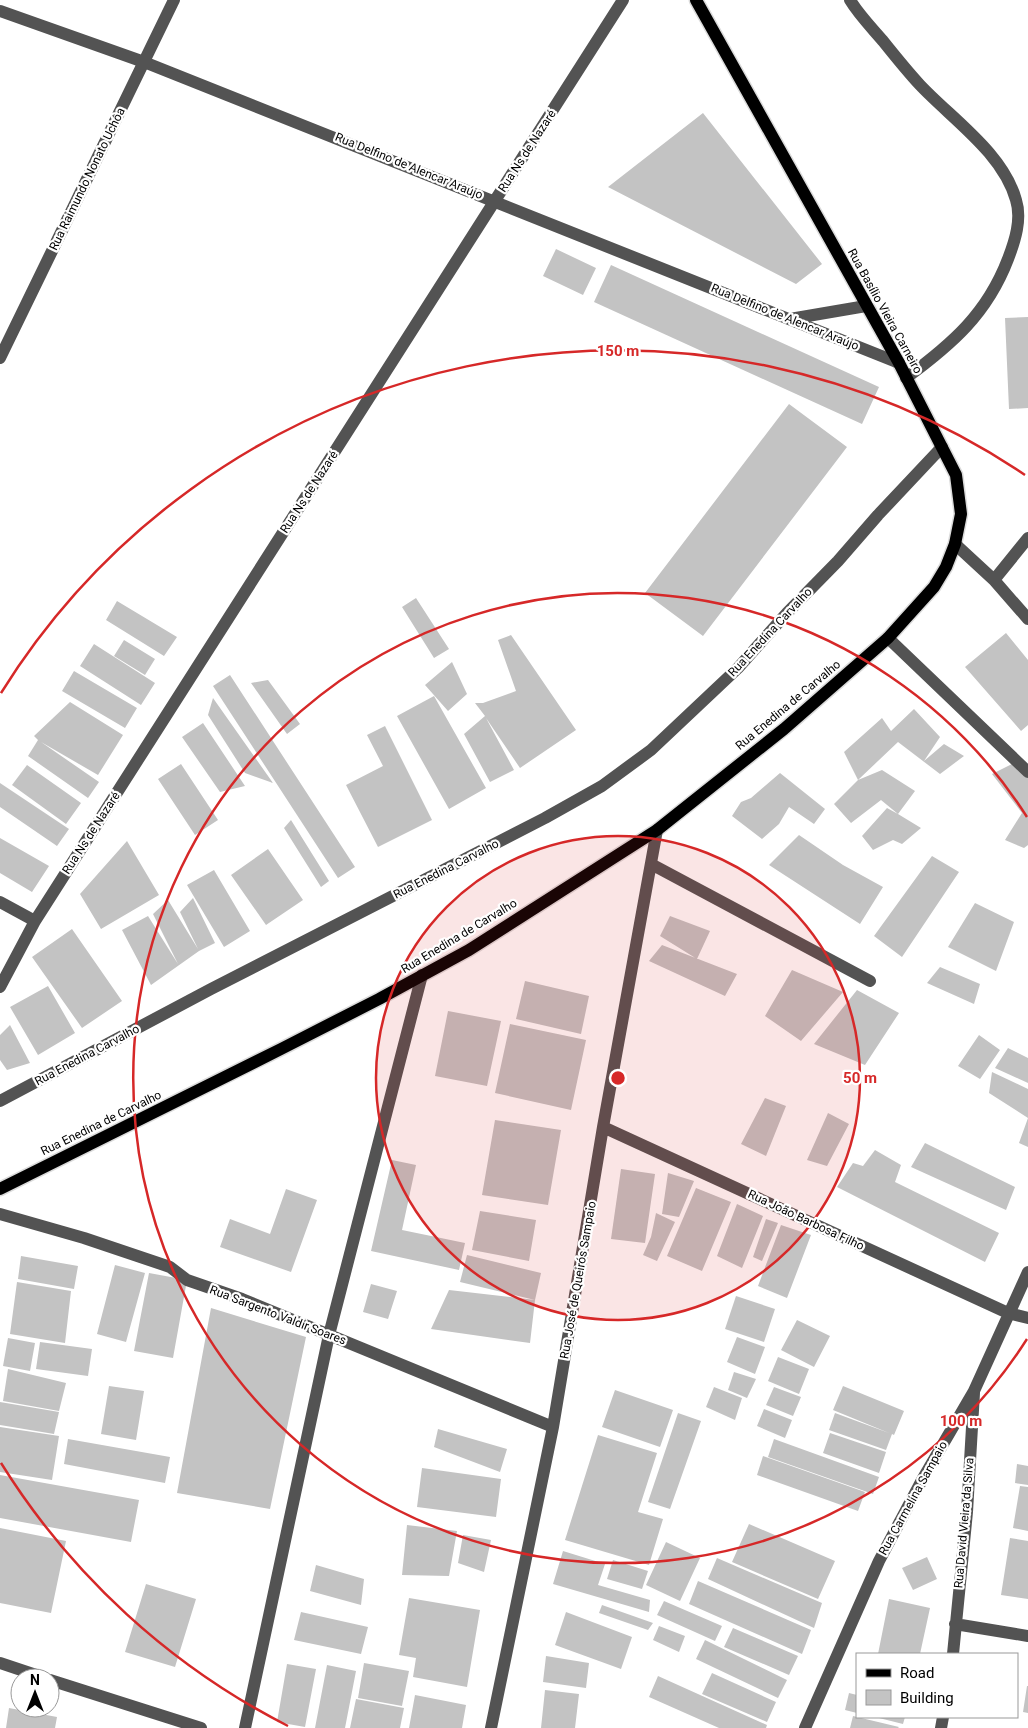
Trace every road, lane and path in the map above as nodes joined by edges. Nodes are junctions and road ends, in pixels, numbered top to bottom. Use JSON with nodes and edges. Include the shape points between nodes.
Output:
{"nodes":[{"id":1,"x":174,"y":0,"type":"edge"},
{"id":2,"x":623,"y":0,"type":"edge"},
{"id":3,"x":696,"y":0,"type":"edge"},
{"id":4,"x":850,"y":0,"type":"edge"},
{"id":5,"x":0,"y":11,"type":"edge"},
{"id":6,"x":144,"y":62,"type":"junction"},
{"id":7,"x":495,"y":200,"type":"junction"},
{"id":8,"x":866,"y":306,"type":"junction"},
{"id":9,"x":788,"y":319,"type":"junction"},
{"id":10,"x":0,"y":358,"type":"edge"},
{"id":11,"x":899,"y":363,"type":"junction"},
{"id":12,"x":906,"y":378,"type":"junction"},
{"id":13,"x":942,"y":447,"type":"junction"},
{"id":14,"x":1028,"y":538,"type":"edge"},
{"id":15,"x":954,"y":544,"type":"junction"},
{"id":16,"x":994,"y":580,"type":"junction"},
{"id":17,"x":1028,"y":619,"type":"edge"},
{"id":18,"x":888,"y":638,"type":"junction"},
{"id":19,"x":1028,"y":772,"type":"edge"},
{"id":20,"x":657,"y":830,"type":"junction"},
{"id":21,"x":651,"y":864,"type":"junction"},
{"id":22,"x":0,"y":902,"type":"edge"},
{"id":23,"x":35,"y":921,"type":"junction"},
{"id":24,"x":422,"y":975,"type":"junction"},
{"id":25,"x":870,"y":981,"type":"dead end"},
{"id":26,"x":0,"y":987,"type":"edge"},
{"id":27,"x":0,"y":1101,"type":"edge"},
{"id":28,"x":603,"y":1127,"type":"junction"},
{"id":29,"x":0,"y":1189,"type":"edge"},
{"id":30,"x":0,"y":1214,"type":"edge"},
{"id":31,"x":1028,"y":1272,"type":"edge"},
{"id":32,"x":1008,"y":1313,"type":"junction"},
{"id":33,"x":1028,"y":1318,"type":"edge"},
{"id":34,"x":329,"y":1335,"type":"junction"},
{"id":35,"x":974,"y":1391,"type":"junction"},
{"id":36,"x":553,"y":1427,"type":"junction"},
{"id":37,"x":955,"y":1624,"type":"junction"},
{"id":38,"x":1028,"y":1636,"type":"edge"},
{"id":39,"x":953,"y":1653,"type":"edge"},
{"id":40,"x":0,"y":1663,"type":"edge"},
{"id":41,"x":15,"y":1668,"type":"edge"},
{"id":42,"x":60,"y":1683,"type":"edge"},
{"id":43,"x":201,"y":1728,"type":"edge"},
{"id":44,"x":245,"y":1728,"type":"edge"},
{"id":45,"x":491,"y":1728,"type":"edge"},
{"id":46,"x":805,"y":1728,"type":"edge"}],
"edges":[{"from":1,"to":6,"type":"street","name":"Rua Raimundo Nonato Uchôa"},
{"from":2,"to":7,"type":"street","name":"Rua Ns de Nazaré"},
{"from":3,"to":8,"type":"main road","name":"Rua Basílio Vieira Carneiro"},
{"from":4,"to":12,"type":"street","via":[[920,85],[994,158],[1017,201],[1014,243],[1002,274],[981,309],[964,331]]},
{"from":5,"to":6,"type":"street","name":"Rua Delfino de Alencar Araújo"},
{"from":6,"to":7,"type":"street","name":"Rua Delfino de Alencar Araújo"},
{"from":6,"to":10,"type":"street","name":"Rua Raimundo Nonato Uchôa"},
{"from":7,"to":9,"type":"street","name":"Rua Delfino de Alencar Araújo"},
{"from":7,"to":23,"type":"street","name":"Rua Ns de Nazaré"},
{"from":8,"to":9,"type":"street"},
{"from":8,"to":11,"type":"main road","name":"Rua Basílio Vieira Carneiro"},
{"from":9,"to":11,"type":"street","name":"Rua Delfino de Alencar Araújo"},
{"from":11,"to":12,"type":"main road","name":"Rua Basílio Vieira Carneiro"},
{"from":12,"to":13,"type":"main road","name":"Rua Basílio Vieira Carneiro"},
{"from":13,"to":15,"type":"main road","name":"Rua Basílio Vieira Carneiro","via":[[956,474],[959,492],[961,514]]},
{"from":13,"to":27,"type":"street","name":"Rua Enedina Carvalho","via":[[738,668],[651,750],[602,786]]},
{"from":14,"to":16,"type":"street"},
{"from":15,"to":16,"type":"street"},
{"from":15,"to":18,"type":"main road","name":"Rua Basílio Vieira Carneiro","via":[[934,587]]},
{"from":16,"to":17,"type":"street"},
{"from":18,"to":19,"type":"street"},
{"from":18,"to":20,"type":"main road","name":"Rua Enedina de Carvalho","via":[[784,729]]},
{"from":20,"to":21,"type":"street","name":"Rua José de Queirós Sampaio"},
{"from":20,"to":24,"type":"main road","name":"Rua Enedina de Carvalho","via":[[469,950]]},
{"from":21,"to":25,"type":"street"},
{"from":21,"to":28,"type":"street","name":"Rua José de Queirós Sampaio"},
{"from":22,"to":23,"type":"street"},
{"from":23,"to":26,"type":"street","name":"Rua Ns de Nazaré"},
{"from":24,"to":29,"type":"main road","name":"Rua Enedina de Carvalho"},
{"from":24,"to":34,"type":"street"},
{"from":28,"to":32,"type":"street","name":"Rua João Barbosa Filho"},
{"from":28,"to":36,"type":"street","name":"Rua José de Queirós Sampaio"},
{"from":30,"to":34,"type":"street","name":"Rua Sargento Valdir Soares","via":[[135,1254],[170,1267],[187,1280]]},
{"from":31,"to":32,"type":"street","name":"Rua Carmelina Sampaio"},
{"from":32,"to":33,"type":"street","name":"Rua João Barbosa Filho"},
{"from":32,"to":35,"type":"street","name":"Rua Carmelina Sampaio"},
{"from":34,"to":36,"type":"street","name":"Rua Sargento Valdir Soares"},
{"from":34,"to":44,"type":"street"},
{"from":35,"to":37,"type":"street","name":"Rua David Vieira da Silva","via":[[967,1512]]},
{"from":35,"to":46,"type":"street","name":"Rua Carmelina Sampaio","via":[[879,1561]]},
{"from":36,"to":45,"type":"street","name":"Rua José de Queirós Sampaio"},
{"from":37,"to":38,"type":"street"},
{"from":37,"to":39,"type":"street","name":"Rua David Vieira da Silva"},
{"from":40,"to":41,"type":"street"},
{"from":42,"to":43,"type":"street"}]}
